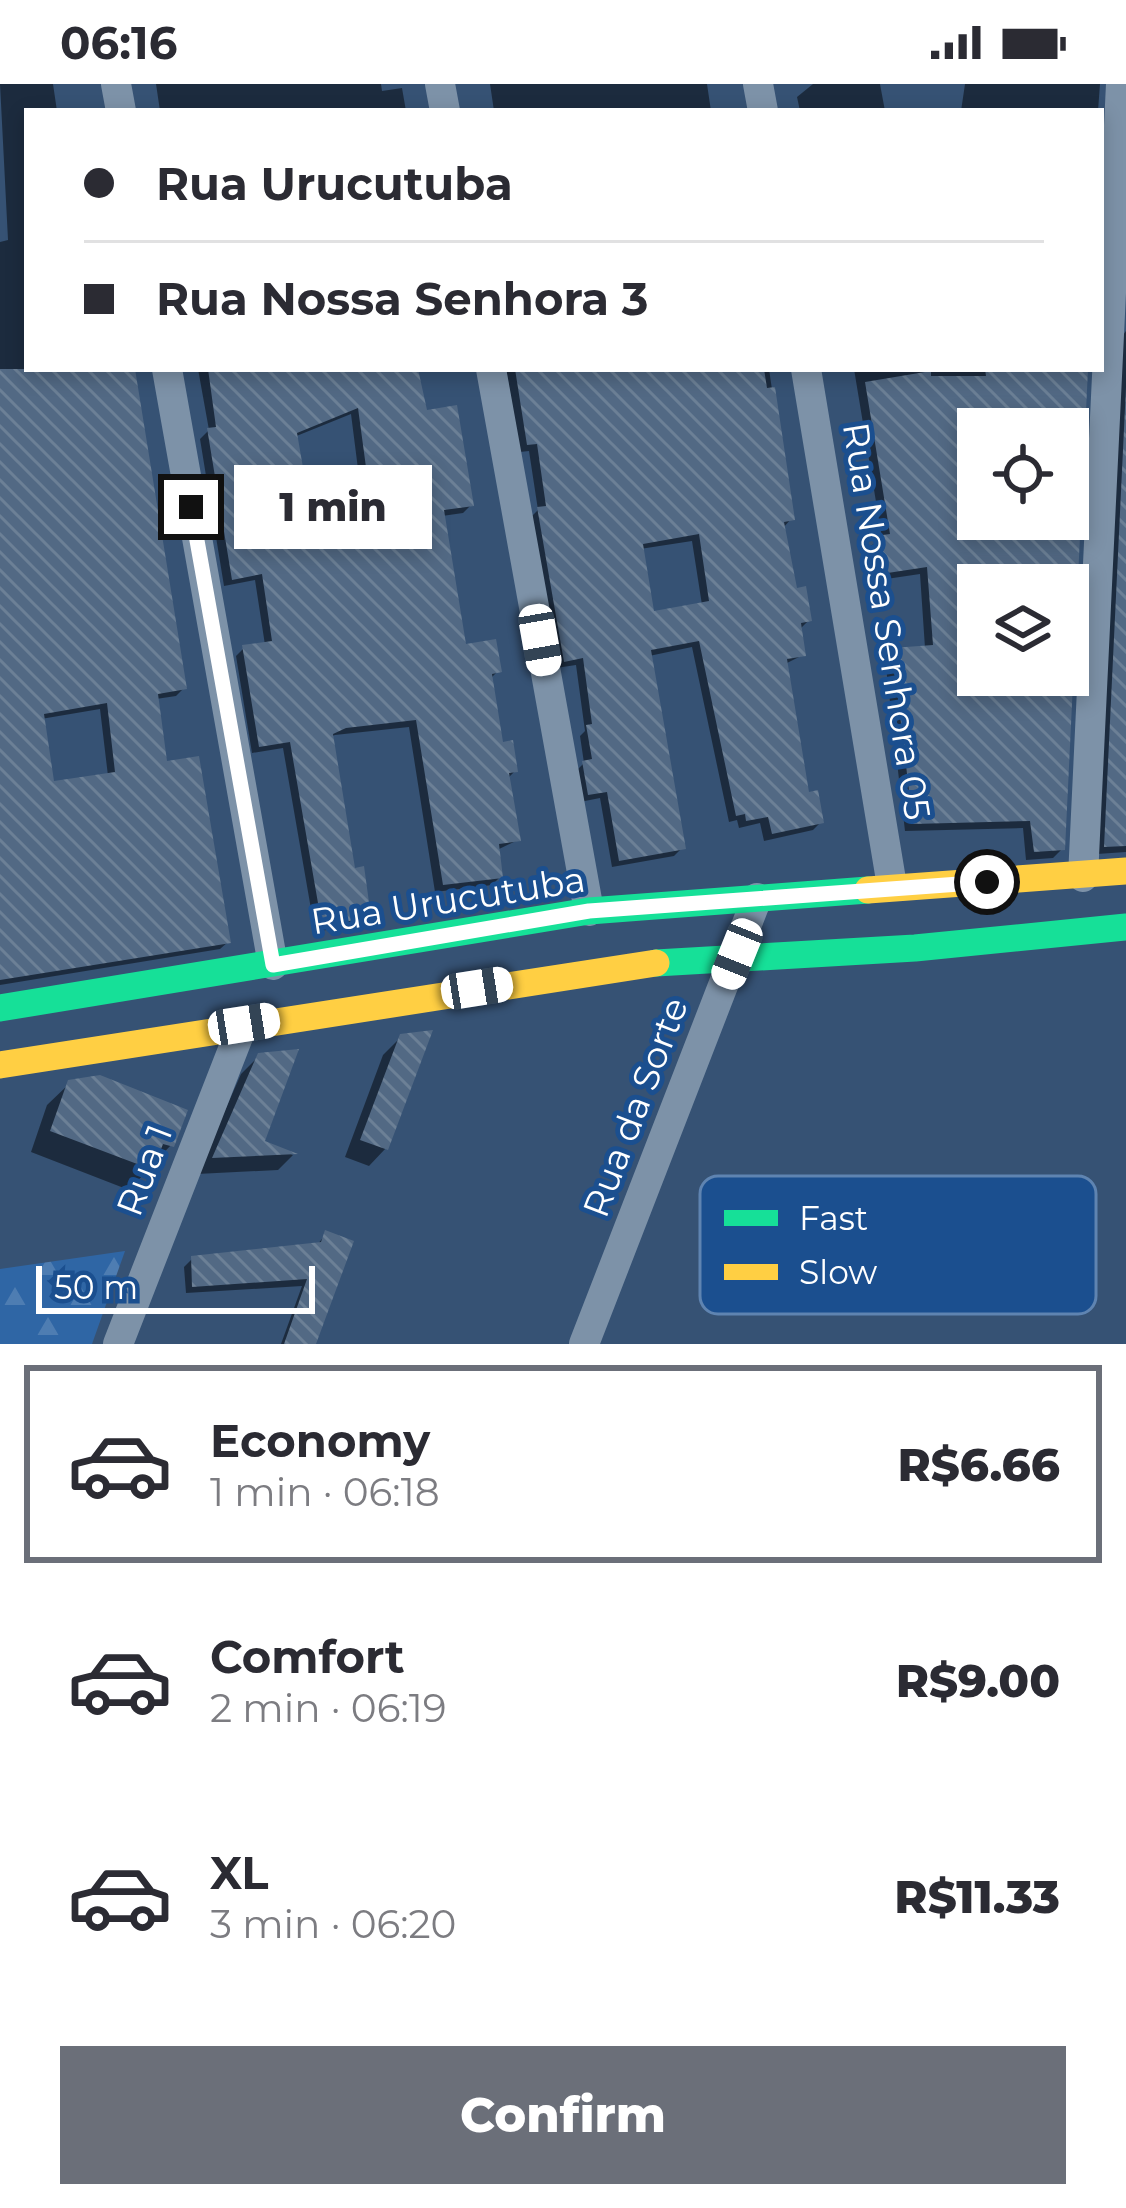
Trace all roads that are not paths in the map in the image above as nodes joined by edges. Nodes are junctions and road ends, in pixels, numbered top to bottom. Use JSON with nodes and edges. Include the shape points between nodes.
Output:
{"nodes":[{"id":1,"x":1121,"y":84,"type":"edge"},
{"id":2,"x":167,"y":372,"type":"edge"},
{"id":3,"x":492,"y":372,"type":"edge"},
{"id":4,"x":806,"y":372,"type":"edge"},
{"id":5,"x":1126,"y":872,"type":"edge"},
{"id":6,"x":1082,"y":877,"type":"junction"},
{"id":7,"x":892,"y":886,"type":"junction"},
{"id":8,"x":757,"y":898,"type":"junction"},
{"id":9,"x":589,"y":911,"type":"junction"},
{"id":10,"x":1126,"y":927,"type":"edge"},
{"id":11,"x":737,"y":954,"type":"junction"},
{"id":12,"x":273,"y":965,"type":"junction"},
{"id":13,"x":0,"y":1008,"type":"edge"},
{"id":14,"x":244,"y":1024,"type":"junction"},
{"id":15,"x":0,"y":1065,"type":"edge"},
{"id":16,"x":585,"y":1340,"type":"edge"},
{"id":17,"x":118,"y":1344,"type":"edge"},
{"id":18,"x":552,"y":1344,"type":"edge"}],
"edges":[{"from":1,"to":6,"type":"street"},
{"from":2,"to":12,"type":"street"},
{"from":3,"to":9,"type":"street"},
{"from":4,"to":7,"type":"street","name":"Rua Nossa Senhora 05"},
{"from":5,"to":6,"type":"street","name":"Rua Urucutuba"},
{"from":6,"to":7,"type":"street","name":"Rua Urucutuba"},
{"from":7,"to":8,"type":"street","name":"Rua Urucutuba"},
{"from":8,"to":9,"type":"street","name":"Rua Urucutuba"},
{"from":8,"to":11,"type":"street","name":"Rua da Sorte"},
{"from":9,"to":12,"type":"street","name":"Rua Urucutuba"},
{"from":10,"to":11,"type":"street","via":[[915,948]]},
{"from":11,"to":14,"type":"street"},
{"from":11,"to":16,"type":"street","name":"Rua da Sorte"},
{"from":12,"to":13,"type":"street","name":"Rua Urucutuba"},
{"from":14,"to":15,"type":"street"},
{"from":14,"to":17,"type":"street","name":"Rua 1"},
{"from":16,"to":18,"type":"street"}]}
